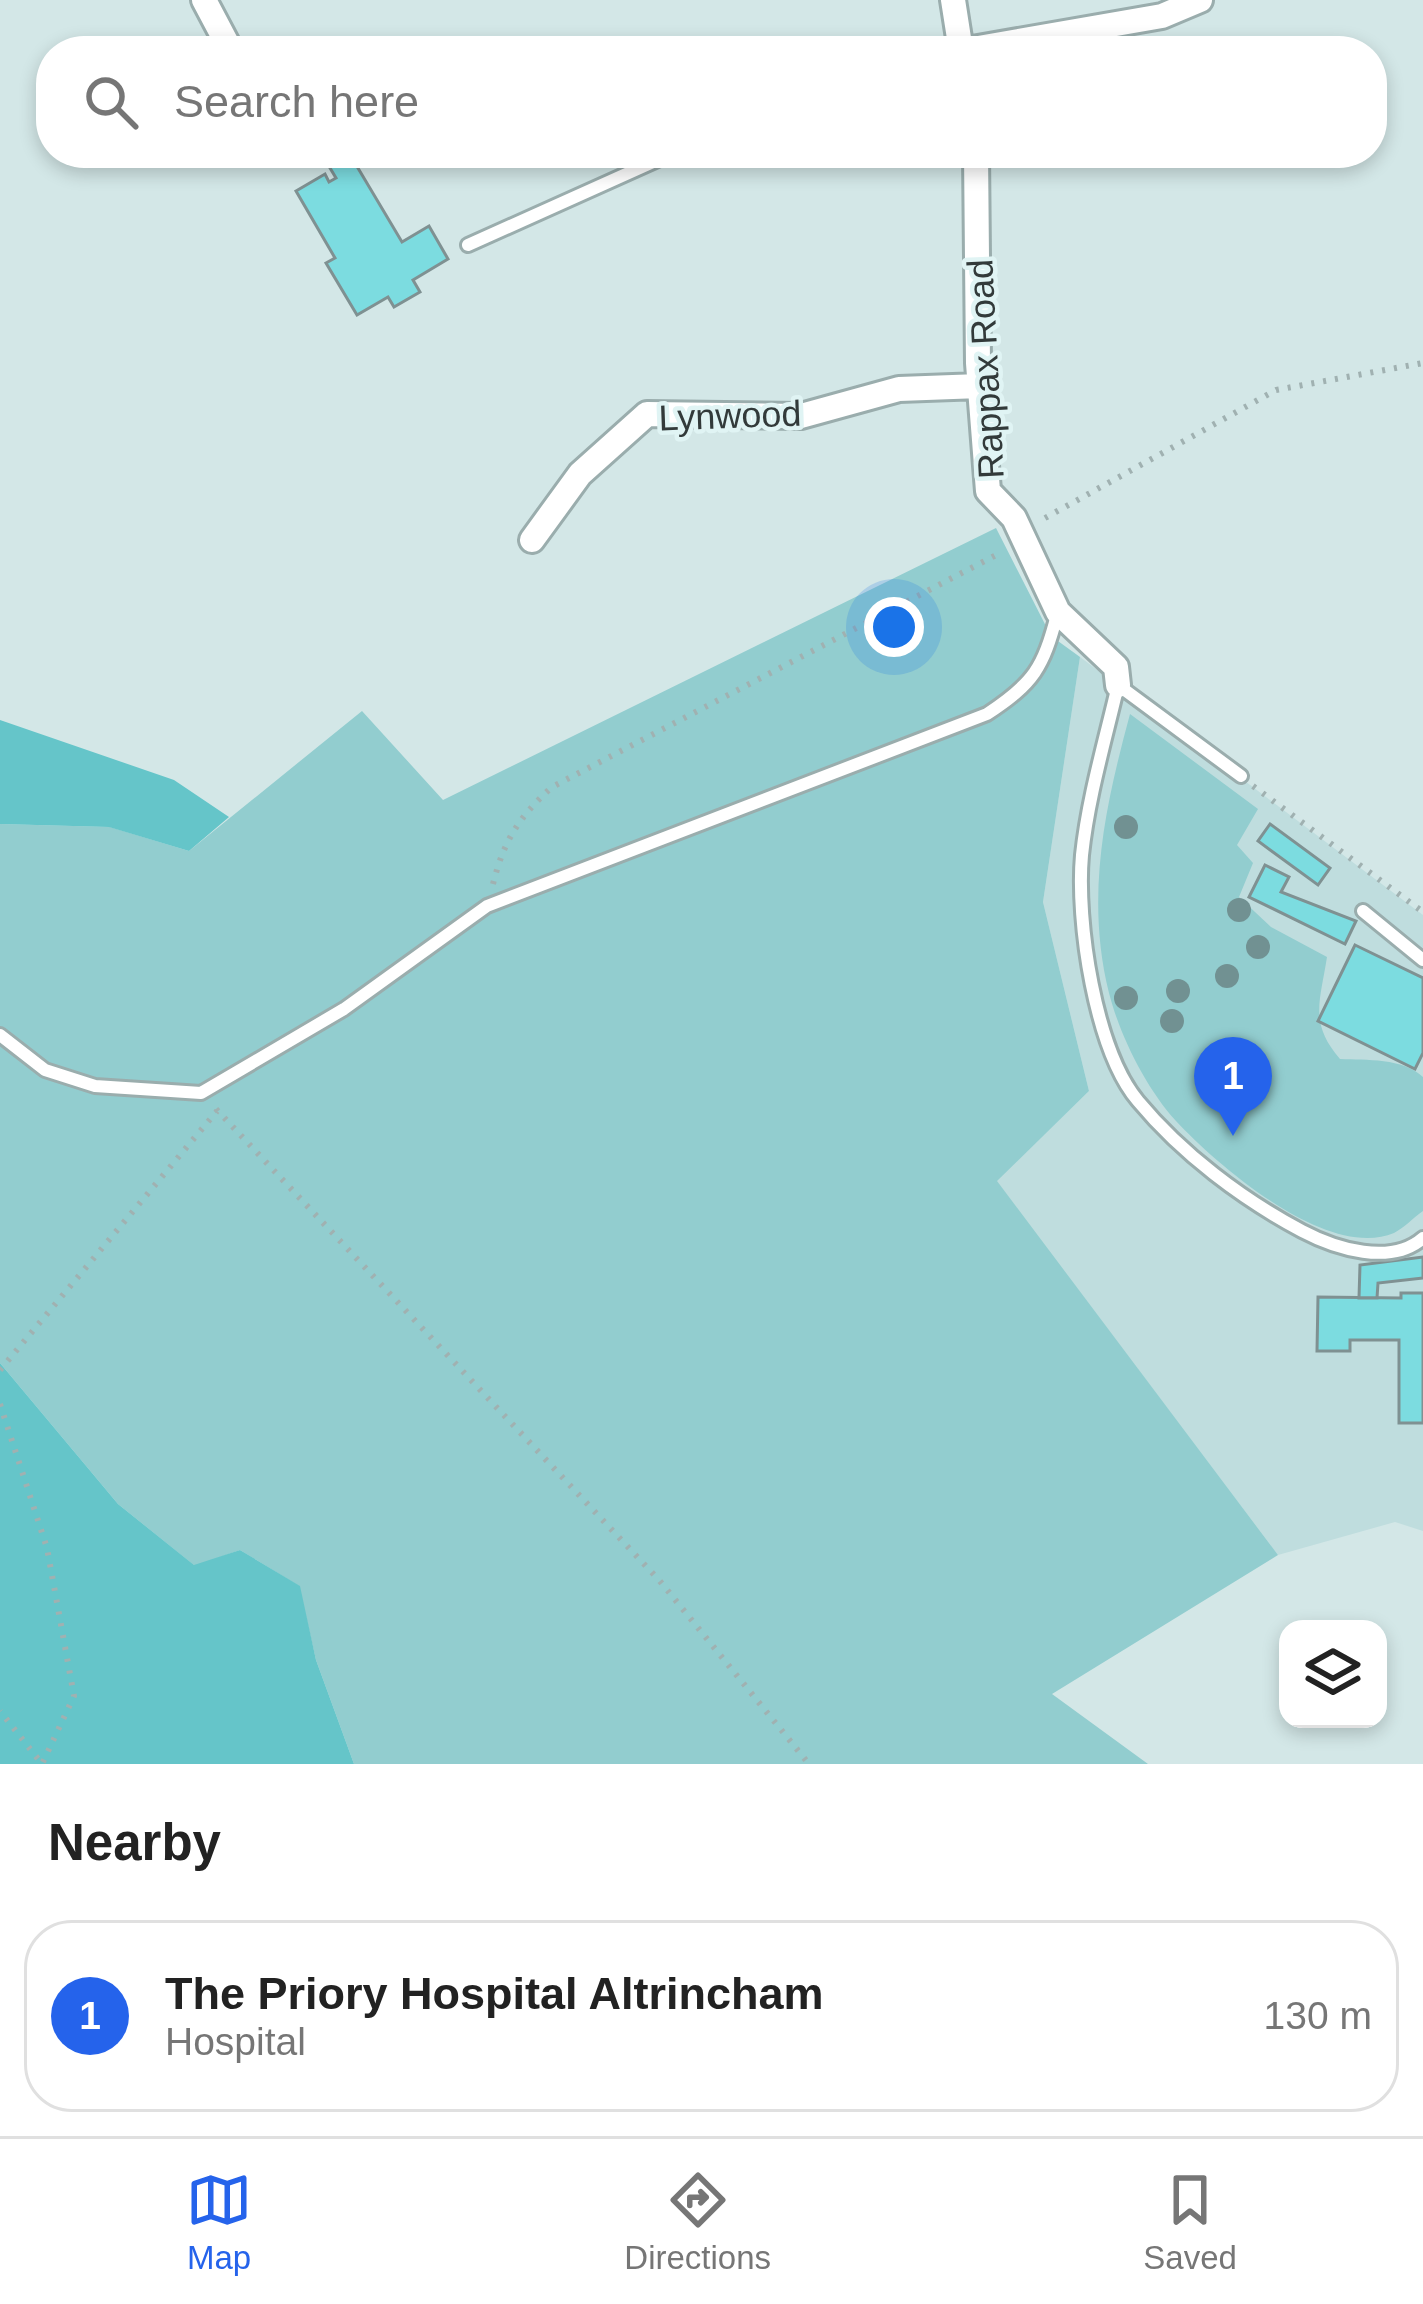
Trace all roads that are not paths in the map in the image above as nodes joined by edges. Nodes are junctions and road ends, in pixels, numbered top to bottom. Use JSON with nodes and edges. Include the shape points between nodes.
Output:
{"nodes":[{"id":1,"x":204,"y":0,"type":"edge"},
{"id":2,"x":953,"y":0,"type":"edge"},
{"id":3,"x":1200,"y":0,"type":"edge"},
{"id":4,"x":222,"y":36,"type":"edge"},
{"id":5,"x":959,"y":36,"type":"edge"},
{"id":6,"x":1047,"y":36,"type":"edge"},
{"id":7,"x":640,"y":168,"type":"edge"},
{"id":8,"x":976,"y":168,"type":"edge"},
{"id":9,"x":468,"y":245,"type":"dead end"},
{"id":10,"x":980,"y":386,"type":"junction"},
{"id":11,"x":532,"y":540,"type":"dead end"},
{"id":12,"x":1058,"y":612,"type":"junction"},
{"id":13,"x":1118,"y":685,"type":"junction"},
{"id":14,"x":1241,"y":776,"type":"road end"},
{"id":15,"x":1363,"y":911,"type":"dead end"},
{"id":16,"x":1423,"y":960,"type":"edge"},
{"id":17,"x":0,"y":1035,"type":"edge"},
{"id":18,"x":1423,"y":1238,"type":"edge"}],
"edges":[{"from":1,"to":4,"type":"street"},
{"from":2,"to":5,"type":"street"},
{"from":3,"to":6,"type":"street","via":[[1162,16]]},
{"from":7,"to":9,"type":"lane"},
{"from":8,"to":10,"type":"street","name":"Rappax Road"},
{"from":10,"to":11,"type":"street","name":"Lynwood","via":[[898,389],[801,416],[647,414],[580,474]]},
{"from":10,"to":12,"type":"street","name":"Rappax Road","via":[[988,490],[1023,537]]},
{"from":12,"to":13,"type":"street","name":"Rappax Road","via":[[1116,668]]},
{"from":12,"to":17,"type":"lane","via":[[1043,665],[987,714],[487,906],[344,1010],[201,1094],[95,1086],[45,1070]]},
{"from":13,"to":14,"type":"lane"},
{"from":13,"to":18,"type":"lane","via":[[1082,859],[1093,981],[1114,1061],[1136,1099],[1261,1208],[1353,1250],[1390,1252]]},
{"from":15,"to":16,"type":"lane"}]}
